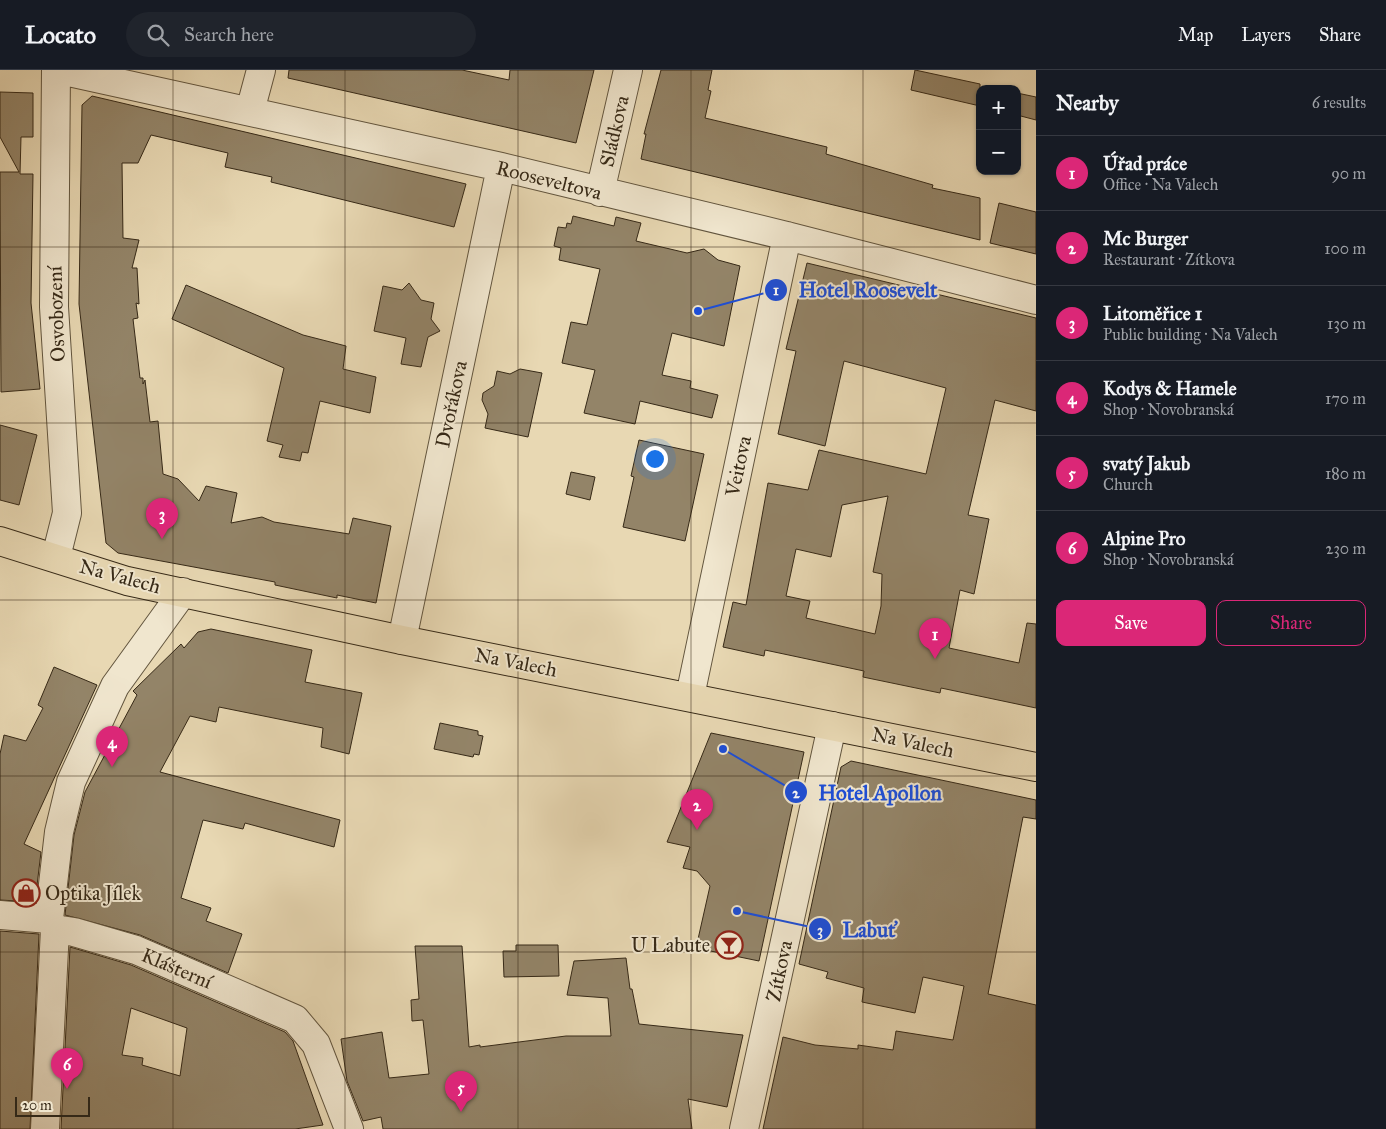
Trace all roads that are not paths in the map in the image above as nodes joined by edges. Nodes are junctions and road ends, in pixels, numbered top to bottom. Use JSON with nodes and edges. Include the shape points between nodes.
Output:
{"nodes":[{"id":1,"x":56,"y":70,"type":"edge"},
{"id":2,"x":60,"y":70,"type":"edge"},
{"id":3,"x":261,"y":70,"type":"edge"},
{"id":4,"x":628,"y":70,"type":"edge"},
{"id":5,"x":250,"y":111,"type":"junction"},
{"id":6,"x":501,"y":168,"type":"junction"},
{"id":7,"x":600,"y":192,"type":"junction"},
{"id":8,"x":787,"y":236,"type":"junction"},
{"id":9,"x":1036,"y":300,"type":"edge"},
{"id":10,"x":0,"y":541,"type":"edge"},
{"id":11,"x":56,"y":558,"type":"junction"},
{"id":12,"x":183,"y":592,"type":"junction"},
{"id":13,"x":402,"y":640,"type":"junction"},
{"id":14,"x":690,"y":696,"type":"junction"},
{"id":15,"x":832,"y":726,"type":"junction"},
{"id":16,"x":1036,"y":767,"type":"edge"},
{"id":17,"x":0,"y":915,"type":"edge"},
{"id":18,"x":52,"y":924,"type":"junction"},
{"id":19,"x":45,"y":1129,"type":"edge"},
{"id":20,"x":349,"y":1129,"type":"edge"},
{"id":21,"x":744,"y":1129,"type":"edge"}],
"edges":[{"from":1,"to":11,"type":"street","name":"Osvobození","via":[[54,307],[67,513]]},
{"from":2,"to":5,"type":"street","name":"Rooseveltova"},
{"from":3,"to":5,"type":"street"},
{"from":4,"to":7,"type":"street","name":"Sládkova"},
{"from":5,"to":6,"type":"street","name":"Rooseveltova"},
{"from":6,"to":7,"type":"street","name":"Rooseveltova"},
{"from":6,"to":13,"type":"street","name":"Dvořákova"},
{"from":7,"to":8,"type":"street","name":"Rooseveltova"},
{"from":8,"to":9,"type":"street","name":"Rooseveltova"},
{"from":8,"to":14,"type":"street","name":"Veitova"},
{"from":10,"to":11,"type":"main road","name":"Na Valech"},
{"from":11,"to":12,"type":"main road","name":"Na Valech","via":[[127,582]]},
{"from":12,"to":13,"type":"main road","name":"Na Valech"},
{"from":12,"to":18,"type":"street","via":[[115,686],[71,782],[59,832]]},
{"from":13,"to":14,"type":"main road","name":"Na Valech"},
{"from":14,"to":15,"type":"main road","name":"Na Valech"},
{"from":15,"to":16,"type":"main road","name":"Na Valech"},
{"from":15,"to":21,"type":"street","name":"Zítkova"},
{"from":17,"to":18,"type":"street","name":"Klášterní"},
{"from":18,"to":19,"type":"street"},
{"from":18,"to":20,"type":"street","name":"Klášterní","via":[[136,950],[295,1020],[316,1044]]}]}
